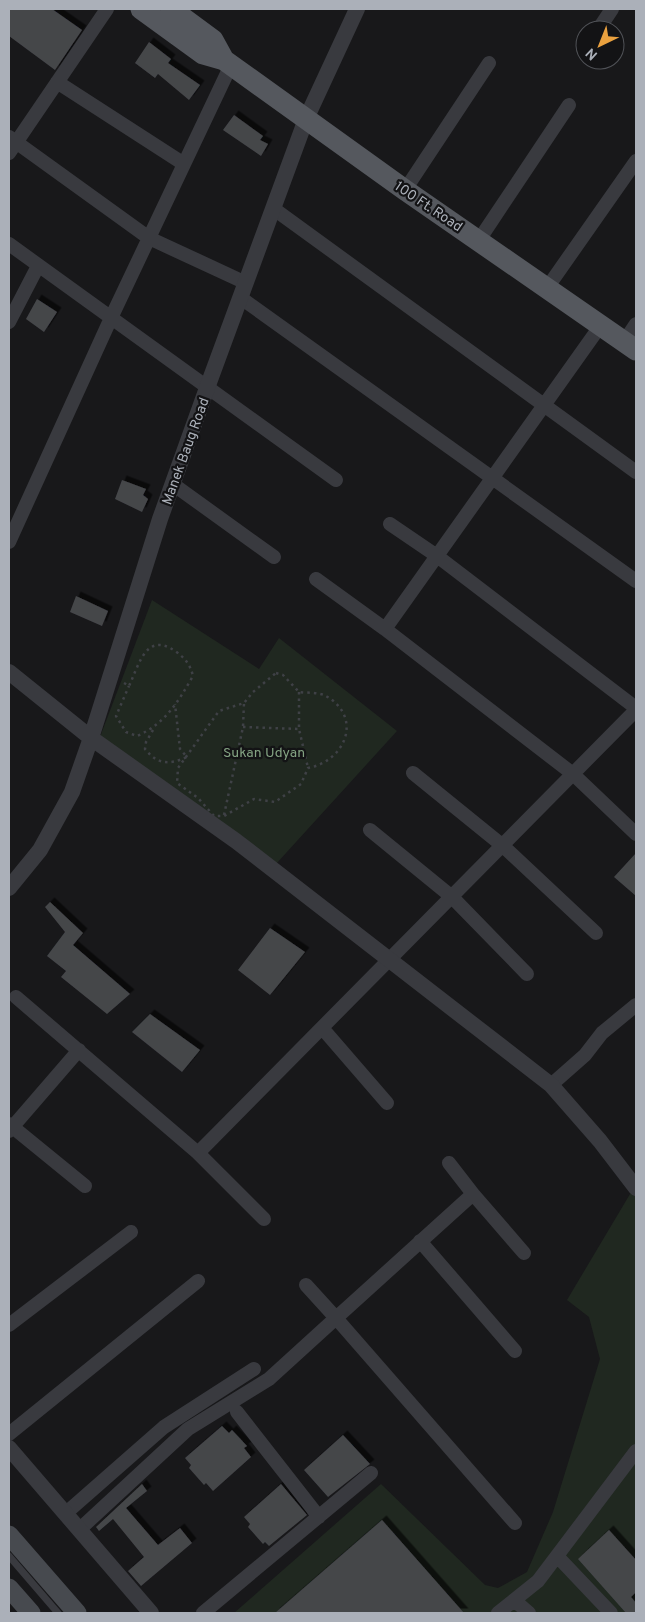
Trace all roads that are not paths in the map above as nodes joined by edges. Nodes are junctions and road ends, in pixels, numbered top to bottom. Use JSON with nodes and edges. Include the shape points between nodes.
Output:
{"nodes":[{"id":1,"x":107,"y":9,"type":"edge"},
{"id":2,"x":141,"y":9,"type":"edge"},
{"id":3,"x":171,"y":9,"type":"edge"},
{"id":4,"x":357,"y":9,"type":"edge"},
{"id":5,"x":612,"y":9,"type":"edge"},
{"id":6,"x":605,"y":20,"type":"edge"},
{"id":7,"x":228,"y":63,"type":"junction"},
{"id":8,"x":489,"y":63,"type":"dead end"},
{"id":9,"x":57,"y":82,"type":"junction"},
{"id":10,"x":569,"y":105,"type":"dead end"},
{"id":11,"x":306,"y":119,"type":"junction"},
{"id":12,"x":11,"y":144,"type":"edge"},
{"id":13,"x":636,"y":161,"type":"edge"},
{"id":14,"x":184,"y":164,"type":"junction"},
{"id":15,"x":405,"y":190,"type":"junction"},
{"id":16,"x":274,"y":210,"type":"junction"},
{"id":17,"x":149,"y":238,"type":"junction"},
{"id":18,"x":479,"y":240,"type":"junction"},
{"id":19,"x":9,"y":244,"type":"edge"},
{"id":20,"x":38,"y":266,"type":"junction"},
{"id":21,"x":547,"y":288,"type":"junction"},
{"id":22,"x":244,"y":290,"type":"junction"},
{"id":23,"x":111,"y":318,"type":"junction"},
{"id":24,"x":9,"y":322,"type":"edge"},
{"id":25,"x":601,"y":326,"type":"junction"},
{"id":26,"x":632,"y":339,"type":"edge"},
{"id":27,"x":207,"y":388,"type":"junction"},
{"id":28,"x":544,"y":406,"type":"junction"},
{"id":29,"x":636,"y":472,"type":"edge"},
{"id":30,"x":492,"y":478,"type":"junction"},
{"id":31,"x":336,"y":480,"type":"dead end"},
{"id":32,"x":174,"y":485,"type":"junction"},
{"id":33,"x":390,"y":524,"type":"dead end"},
{"id":34,"x":9,"y":542,"type":"edge"},
{"id":35,"x":437,"y":556,"type":"junction"},
{"id":36,"x":274,"y":557,"type":"dead end"},
{"id":37,"x":316,"y":579,"type":"dead end"},
{"id":38,"x":636,"y":581,"type":"edge"},
{"id":39,"x":385,"y":629,"type":"junction"},
{"id":40,"x":9,"y":672,"type":"edge"},
{"id":41,"x":636,"y":709,"type":"edge"},
{"id":42,"x":91,"y":738,"type":"junction"},
{"id":43,"x":413,"y":773,"type":"dead end"},
{"id":44,"x":573,"y":774,"type":"junction"},
{"id":45,"x":370,"y":830,"type":"dead end"},
{"id":46,"x":636,"y":834,"type":"edge"},
{"id":47,"x":503,"y":846,"type":"junction"},
{"id":48,"x":9,"y":888,"type":"edge"},
{"id":49,"x":452,"y":897,"type":"junction"},
{"id":50,"x":596,"y":933,"type":"dead end"},
{"id":51,"x":390,"y":960,"type":"junction"},
{"id":52,"x":527,"y":974,"type":"dead end"},
{"id":53,"x":16,"y":997,"type":"dead end"},
{"id":54,"x":636,"y":1005,"type":"edge"},
{"id":55,"x":323,"y":1028,"type":"junction"},
{"id":56,"x":79,"y":1050,"type":"junction"},
{"id":57,"x":551,"y":1085,"type":"junction"},
{"id":58,"x":387,"y":1103,"type":"dead end"},
{"id":59,"x":10,"y":1127,"type":"edge"},
{"id":60,"x":198,"y":1153,"type":"junction"},
{"id":61,"x":449,"y":1163,"type":"dead end"},
{"id":62,"x":85,"y":1186,"type":"dead end"},
{"id":63,"x":636,"y":1188,"type":"edge"},
{"id":64,"x":473,"y":1194,"type":"junction"},
{"id":65,"x":264,"y":1219,"type":"dead end"},
{"id":66,"x":131,"y":1232,"type":"dead end"},
{"id":67,"x":420,"y":1241,"type":"junction"},
{"id":68,"x":524,"y":1253,"type":"dead end"},
{"id":69,"x":198,"y":1281,"type":"dead end"},
{"id":70,"x":306,"y":1285,"type":"dead end"},
{"id":71,"x":336,"y":1318,"type":"junction"},
{"id":72,"x":9,"y":1325,"type":"edge"},
{"id":73,"x":515,"y":1351,"type":"dead end"},
{"id":74,"x":254,"y":1369,"type":"dead end"},
{"id":75,"x":237,"y":1412,"type":"dead end"},
{"id":76,"x":9,"y":1434,"type":"edge"},
{"id":77,"x":9,"y":1448,"type":"edge"},
{"id":78,"x":636,"y":1451,"type":"edge"},
{"id":79,"x":371,"y":1473,"type":"dead end"},
{"id":80,"x":66,"y":1514,"type":"junction"},
{"id":81,"x":319,"y":1517,"type":"junction"},
{"id":82,"x":515,"y":1523,"type":"dead end"},
{"id":83,"x":80,"y":1529,"type":"junction"},
{"id":84,"x":9,"y":1535,"type":"edge"},
{"id":85,"x":9,"y":1556,"type":"edge"},
{"id":86,"x":557,"y":1556,"type":"junction"},
{"id":87,"x":9,"y":1588,"type":"edge"},
{"id":88,"x":514,"y":1600,"type":"junction"},
{"id":89,"x":31,"y":1613,"type":"edge"},
{"id":90,"x":58,"y":1613,"type":"edge"},
{"id":91,"x":77,"y":1613,"type":"edge"},
{"id":92,"x":151,"y":1613,"type":"edge"},
{"id":93,"x":203,"y":1613,"type":"edge"},
{"id":94,"x":498,"y":1613,"type":"edge"},
{"id":95,"x":529,"y":1613,"type":"edge"},
{"id":96,"x":611,"y":1613,"type":"edge"}],
"edges":[{"from":1,"to":9,"type":"street"},
{"from":2,"to":7,"type":"main road","name":"100 Ft. Road","via":[[203,54]]},
{"from":3,"to":7,"type":"main road","name":"100 Ft. Road","via":[[213,40]]},
{"from":4,"to":11,"type":"street","name":"Manek Baug Road"},
{"from":5,"to":6,"type":"street"},
{"from":7,"to":11,"type":"main road","name":"100 Ft. Road"},
{"from":7,"to":14,"type":"street"},
{"from":8,"to":15,"type":"street"},
{"from":9,"to":12,"type":"street"},
{"from":9,"to":14,"type":"street"},
{"from":10,"to":18,"type":"street"},
{"from":11,"to":15,"type":"main road","name":"100 Ft. Road"},
{"from":11,"to":16,"type":"street","name":"Manek Baug Road"},
{"from":12,"to":17,"type":"street"},
{"from":13,"to":21,"type":"street"},
{"from":14,"to":17,"type":"street"},
{"from":15,"to":18,"type":"main road","name":"100 Ft. Road"},
{"from":16,"to":22,"type":"street","name":"Manek Baug Road"},
{"from":16,"to":28,"type":"street"},
{"from":17,"to":22,"type":"street"},
{"from":17,"to":23,"type":"street"},
{"from":18,"to":21,"type":"main road","name":"100 Ft. Road"},
{"from":19,"to":20,"type":"street"},
{"from":20,"to":23,"type":"street"},
{"from":20,"to":24,"type":"street"},
{"from":21,"to":25,"type":"main road","name":"100 Ft. Road"},
{"from":22,"to":27,"type":"street","name":"Manek Baug Road"},
{"from":22,"to":30,"type":"street"},
{"from":23,"to":27,"type":"street"},
{"from":23,"to":34,"type":"street"},
{"from":25,"to":26,"type":"main road","name":"100 Ft. Road"},
{"from":25,"to":28,"type":"street"},
{"from":27,"to":31,"type":"street"},
{"from":27,"to":32,"type":"street","name":"Manek Baug Road"},
{"from":28,"to":29,"type":"street"},
{"from":28,"to":30,"type":"street"},
{"from":30,"to":35,"type":"street"},
{"from":30,"to":38,"type":"street"},
{"from":32,"to":36,"type":"street"},
{"from":32,"to":42,"type":"street","name":"Manek Baug Road","via":[[160,519]]},
{"from":33,"to":35,"type":"street"},
{"from":35,"to":39,"type":"street"},
{"from":35,"to":41,"type":"street"},
{"from":37,"to":39,"type":"street"},
{"from":39,"to":44,"type":"street"},
{"from":40,"to":42,"type":"street"},
{"from":41,"to":44,"type":"street"},
{"from":42,"to":48,"type":"street","name":"Manek Baug Road","via":[[67,800],[40,850]]},
{"from":42,"to":51,"type":"street","via":[[236,841]]},
{"from":43,"to":47,"type":"street"},
{"from":44,"to":46,"type":"street"},
{"from":44,"to":47,"type":"street"},
{"from":45,"to":49,"type":"street"},
{"from":47,"to":49,"type":"street"},
{"from":47,"to":50,"type":"street"},
{"from":49,"to":51,"type":"street"},
{"from":49,"to":52,"type":"street"},
{"from":51,"to":55,"type":"street"},
{"from":51,"to":57,"type":"street"},
{"from":53,"to":56,"type":"street"},
{"from":54,"to":57,"type":"street","via":[[602,1033],[586,1055]]},
{"from":55,"to":58,"type":"street"},
{"from":55,"to":60,"type":"street"},
{"from":56,"to":59,"type":"street"},
{"from":56,"to":60,"type":"street"},
{"from":57,"to":63,"type":"street"},
{"from":59,"to":62,"type":"street"},
{"from":60,"to":65,"type":"street"},
{"from":61,"to":64,"type":"street"},
{"from":64,"to":67,"type":"street"},
{"from":64,"to":68,"type":"street"},
{"from":66,"to":72,"type":"street"},
{"from":67,"to":71,"type":"street"},
{"from":67,"to":73,"type":"street"},
{"from":69,"to":76,"type":"street"},
{"from":70,"to":71,"type":"street"},
{"from":71,"to":82,"type":"street"},
{"from":71,"to":83,"type":"street","via":[[269,1379],[188,1429]]},
{"from":74,"to":80,"type":"street","via":[[164,1427]]},
{"from":75,"to":81,"type":"street"},
{"from":77,"to":80,"type":"street"},
{"from":78,"to":86,"type":"street"},
{"from":79,"to":81,"type":"street"},
{"from":80,"to":83,"type":"street"},
{"from":81,"to":93,"type":"street"},
{"from":83,"to":92,"type":"street"},
{"from":84,"to":91,"type":"main road"},
{"from":85,"to":90,"type":"lane"},
{"from":86,"to":88,"type":"street","via":[[538,1582]]},
{"from":86,"to":96,"type":"street"},
{"from":87,"to":89,"type":"main road"},
{"from":88,"to":94,"type":"street"},
{"from":88,"to":95,"type":"street"}]}
